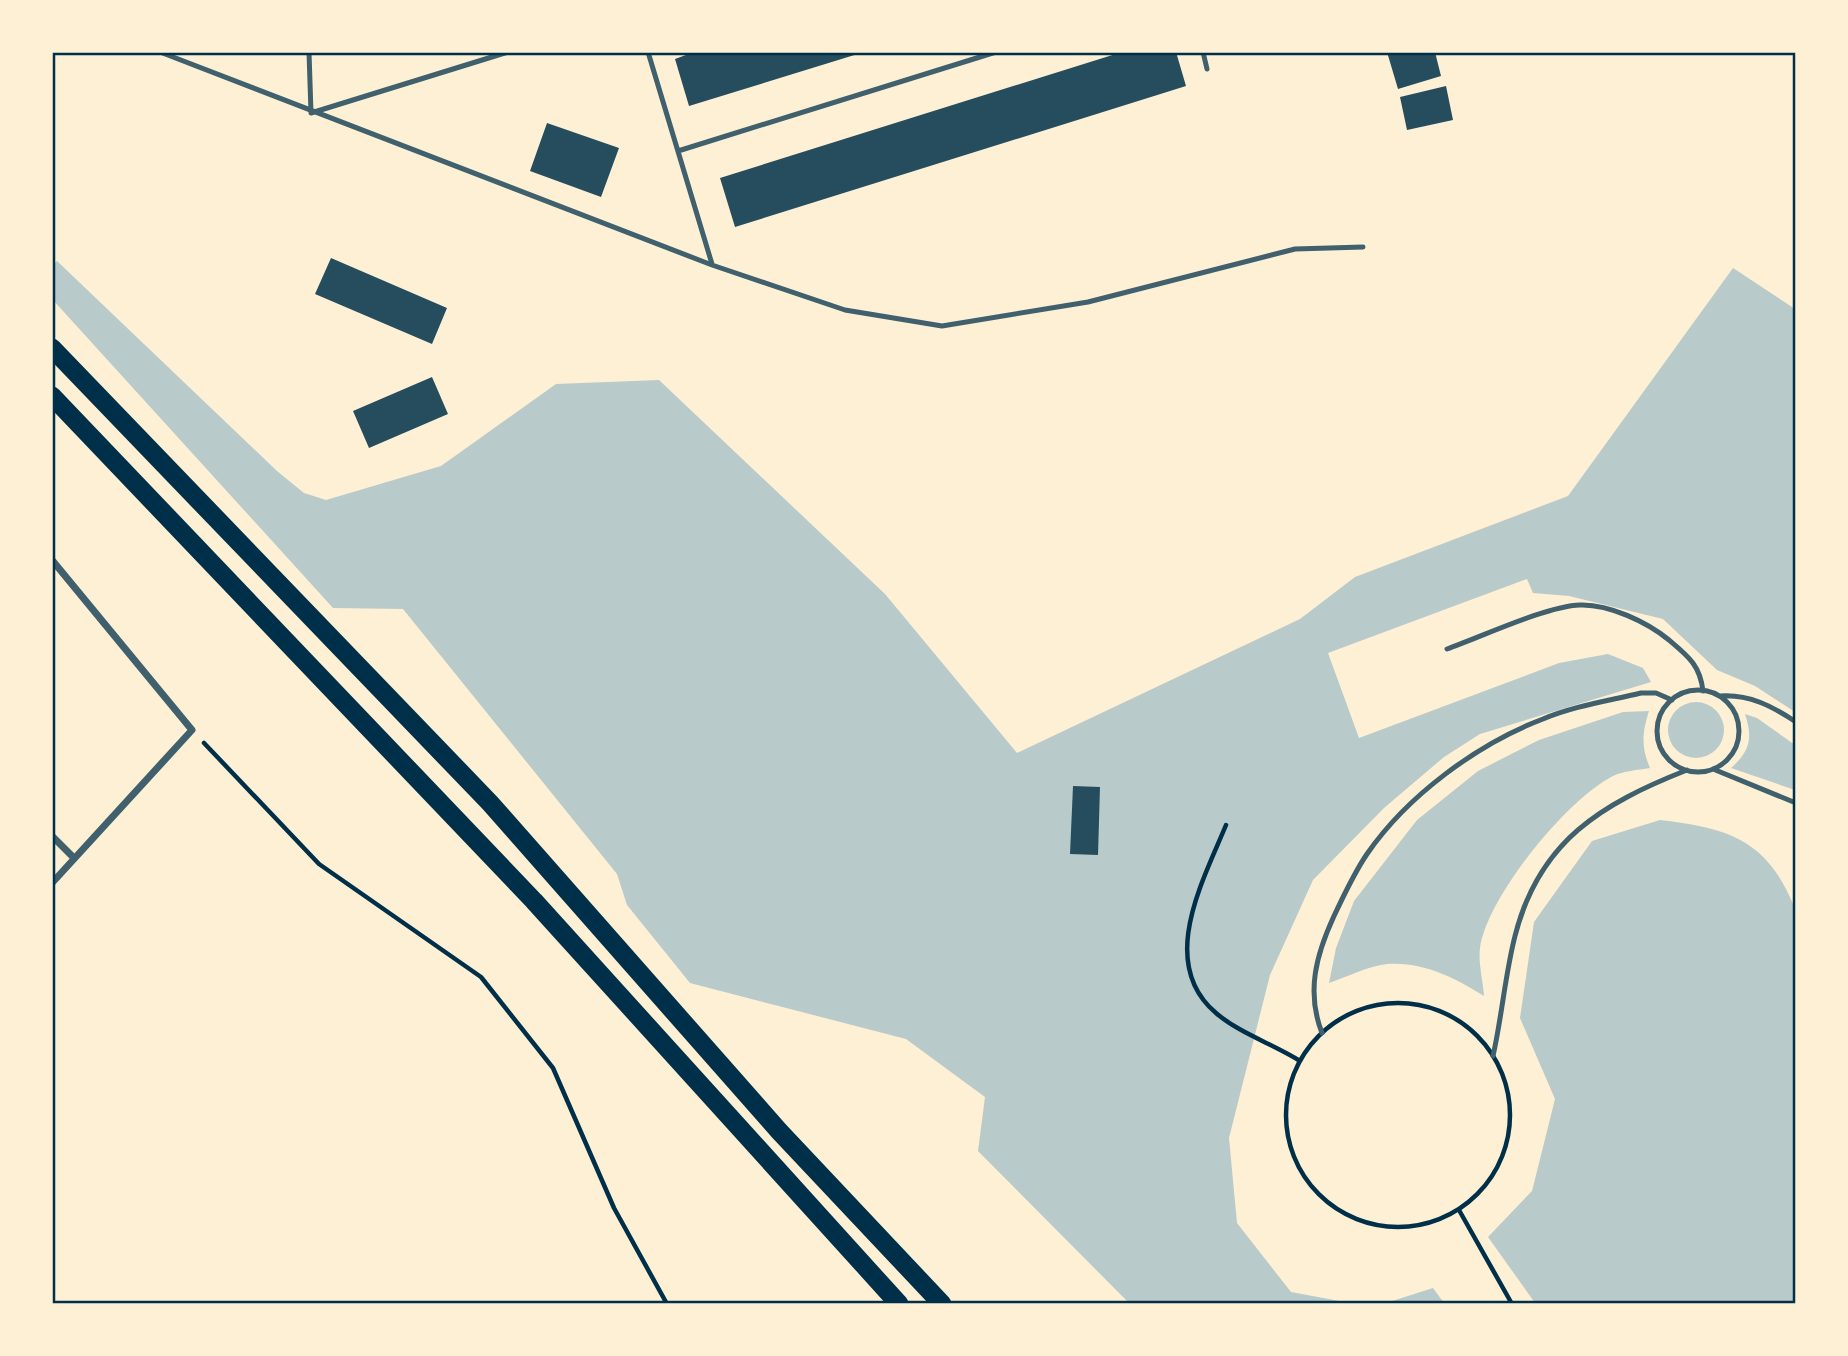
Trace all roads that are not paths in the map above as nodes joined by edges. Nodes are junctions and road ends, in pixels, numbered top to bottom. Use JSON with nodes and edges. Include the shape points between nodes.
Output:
{"nodes":[{"id":1,"x":160,"y":52,"type":"edge"},
{"id":2,"x":309,"y":52,"type":"edge"},
{"id":3,"x":508,"y":52,"type":"edge"},
{"id":4,"x":648,"y":52,"type":"edge"},
{"id":5,"x":996,"y":52,"type":"edge"},
{"id":6,"x":1203,"y":52,"type":"edge"},
{"id":7,"x":1207,"y":69,"type":"dead end"},
{"id":8,"x":311,"y":113,"type":"junction"},
{"id":9,"x":678,"y":151,"type":"junction"},
{"id":10,"x":1363,"y":247,"type":"dead end"},
{"id":11,"x":712,"y":265,"type":"junction"},
{"id":12,"x":52,"y":348,"type":"edge"},
{"id":13,"x":52,"y":396,"type":"edge"},
{"id":14,"x":52,"y":560,"type":"edge"},
{"id":15,"x":1447,"y":649,"type":"dead end"},
{"id":16,"x":1703,"y":691,"type":"junction"},
{"id":17,"x":1720,"y":696,"type":"junction"},
{"id":18,"x":1672,"y":700,"type":"junction"},
{"id":19,"x":1796,"y":722,"type":"edge"},
{"id":20,"x":1713,"y":769,"type":"junction"},
{"id":21,"x":1687,"y":770,"type":"junction"},
{"id":22,"x":1796,"y":803,"type":"edge"},
{"id":23,"x":52,"y":836,"type":"edge"},
{"id":24,"x":74,"y":858,"type":"junction"},
{"id":25,"x":52,"y":883,"type":"edge"},
{"id":26,"x":1322,"y":1033,"type":"road end"},
{"id":27,"x":1493,"y":1056,"type":"road end"},
{"id":28,"x":899,"y":1304,"type":"edge"},
{"id":29,"x":942,"y":1304,"type":"edge"}],
"edges":[{"from":1,"to":8,"type":"lane"},
{"from":2,"to":8,"type":"lane"},
{"from":3,"to":8,"type":"lane"},
{"from":4,"to":9,"type":"lane"},
{"from":5,"to":9,"type":"lane"},
{"from":6,"to":7,"type":"lane"},
{"from":8,"to":11,"type":"lane"},
{"from":9,"to":11,"type":"lane"},
{"from":10,"to":11,"type":"lane","via":[[1295,249],[1088,302],[942,326],[845,310]]},
{"from":12,"to":29,"type":"highway","via":[[489,803],[779,1131]]},
{"from":13,"to":28,"type":"highway","via":[[525,891]]},
{"from":14,"to":24,"type":"street","via":[[191,730]]},
{"from":15,"to":16,"type":"lane","via":[[1581,605],[1623,615],[1660,633],[1695,661]]},
{"from":16,"to":17,"type":"lane"},
{"from":16,"to":18,"type":"lane","via":[[1687,692]]},
{"from":17,"to":19,"type":"lane","via":[[1740,695],[1769,705]]},
{"from":17,"to":20,"type":"lane","via":[[1736,716],[1738,741],[1733,753]]},
{"from":18,"to":21,"type":"lane","via":[[1660,718],[1658,740],[1668,759]]},
{"from":18,"to":26,"type":"lane","via":[[1641,693],[1543,719],[1510,733],[1442,778],[1395,821],[1367,854],[1325,937],[1313,982],[1313,1010]]},
{"from":20,"to":21,"type":"lane"},
{"from":20,"to":22,"type":"lane"},
{"from":21,"to":27,"type":"lane","via":[[1632,792],[1602,810],[1577,828],[1538,875],[1515,936]]},
{"from":23,"to":24,"type":"street"},
{"from":24,"to":25,"type":"street"}]}
